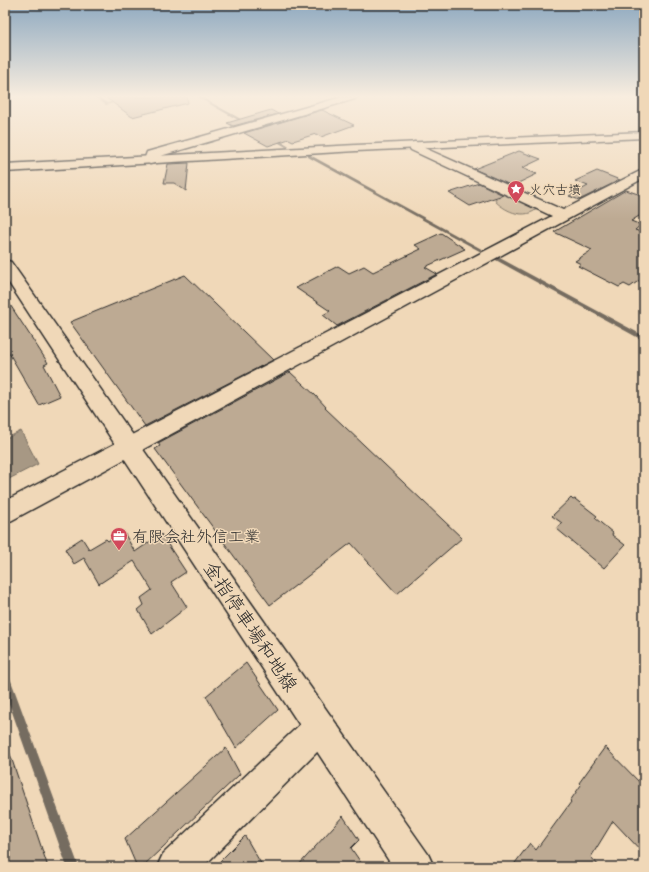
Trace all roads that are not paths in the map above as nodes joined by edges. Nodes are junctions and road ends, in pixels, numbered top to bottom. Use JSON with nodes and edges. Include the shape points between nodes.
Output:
{"nodes":[{"id":1,"x":211,"y":138,"type":"edge"},
{"id":2,"x":582,"y":138,"type":"edge"},
{"id":3,"x":414,"y":145,"type":"junction"},
{"id":4,"x":150,"y":160,"type":"junction"},
{"id":5,"x":5,"y":168,"type":"edge"},
{"id":6,"x":644,"y":173,"type":"edge"},
{"id":7,"x":564,"y":216,"type":"junction"},
{"id":8,"x":5,"y":265,"type":"edge"},
{"id":9,"x":129,"y":447,"type":"junction"},
{"id":10,"x":5,"y":513,"type":"edge"},
{"id":11,"x":320,"y":727,"type":"junction"},
{"id":12,"x":176,"y":867,"type":"edge"},
{"id":13,"x":415,"y":867,"type":"edge"}],
"edges":[{"from":1,"to":4,"type":"street","via":[[151,155]]},
{"from":2,"to":3,"type":"street"},
{"from":3,"to":4,"type":"street"},
{"from":3,"to":7,"type":"street","via":[[415,148]]},
{"from":4,"to":5,"type":"street"},
{"from":6,"to":7,"type":"street"},
{"from":7,"to":9,"type":"street"},
{"from":8,"to":9,"type":"street","name":"金指停車場和地線"},
{"from":9,"to":10,"type":"street"},
{"from":9,"to":11,"type":"street","name":"金指停車場和地線"},
{"from":11,"to":12,"type":"street"},
{"from":11,"to":13,"type":"street","name":"金指停車場和地線"}]}
